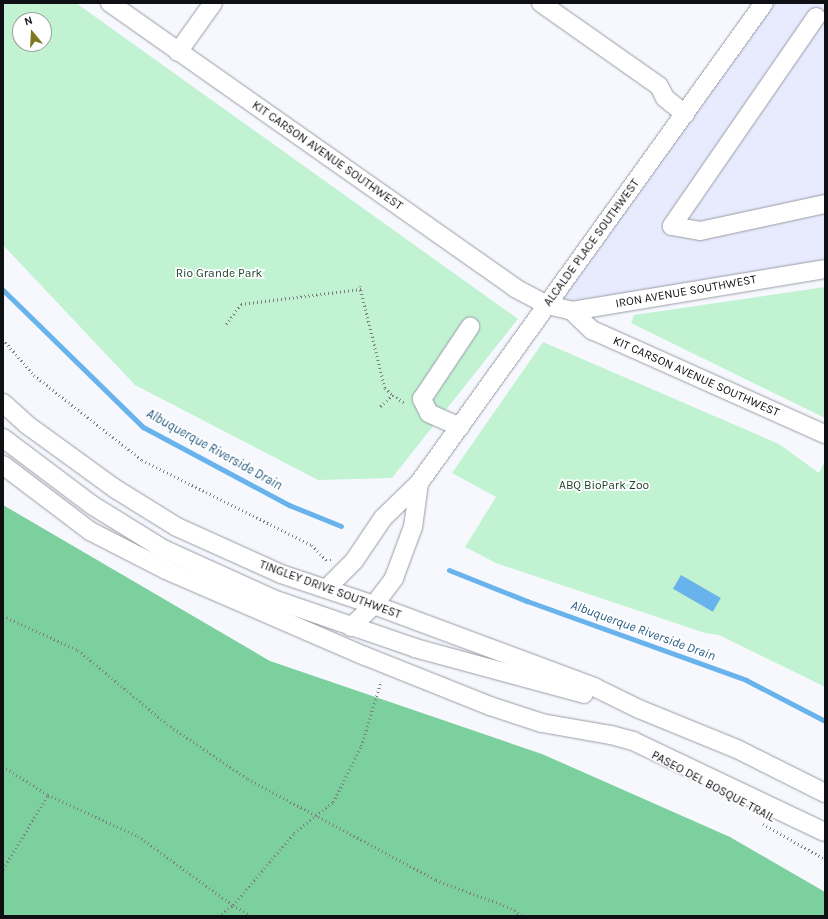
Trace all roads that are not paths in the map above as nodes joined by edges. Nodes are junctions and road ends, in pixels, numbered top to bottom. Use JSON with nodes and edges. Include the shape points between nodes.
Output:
{"nodes":[{"id":1,"x":110,"y":3,"type":"edge"},
{"id":2,"x":213,"y":3,"type":"edge"},
{"id":3,"x":541,"y":3,"type":"edge"},
{"id":4,"x":764,"y":3,"type":"edge"},
{"id":5,"x":771,"y":3,"type":"edge"},
{"id":6,"x":816,"y":17,"type":"dead end"},
{"id":7,"x":752,"y":21,"type":"junction"},
{"id":8,"x":178,"y":52,"type":"junction"},
{"id":9,"x":685,"y":114,"type":"junction"},
{"id":10,"x":825,"y":204,"type":"edge"},
{"id":11,"x":825,"y":269,"type":"edge"},
{"id":12,"x":547,"y":305,"type":"junction"},
{"id":13,"x":572,"y":311,"type":"junction"},
{"id":14,"x":470,"y":327,"type":"dead end"},
{"id":15,"x":3,"y":403,"type":"edge"},
{"id":16,"x":460,"y":427,"type":"junction"},
{"id":17,"x":825,"y":434,"type":"edge"},
{"id":18,"x":3,"y":438,"type":"edge"},
{"id":19,"x":3,"y":464,"type":"edge"},
{"id":20,"x":419,"y":483,"type":"junction"},
{"id":21,"x":327,"y":588,"type":"junction"},
{"id":22,"x":374,"y":605,"type":"junction"},
{"id":23,"x":351,"y":627,"type":"junction"},
{"id":24,"x":639,"y":709,"type":"junction"},
{"id":25,"x":825,"y":793,"type":"edge"},
{"id":26,"x":825,"y":832,"type":"edge"}],
"edges":[{"from":1,"to":8,"type":"street","name":"KIT CARSON AVENUE SOUTHWEST"},
{"from":2,"to":8,"type":"street"},
{"from":3,"to":9,"type":"street","via":[[659,86],[664,98]]},
{"from":4,"to":7,"type":"street","name":"ALCALDE PLACE SOUTHWEST"},
{"from":5,"to":7,"type":"street"},
{"from":6,"to":10,"type":"street","via":[[672,226],[700,231]]},
{"from":7,"to":9,"type":"street","name":"ALCALDE PLACE SOUTHWEST"},
{"from":8,"to":12,"type":"street","name":"KIT CARSON AVENUE SOUTHWEST","via":[[516,288]]},
{"from":9,"to":12,"type":"street","name":"ALCALDE PLACE SOUTHWEST"},
{"from":11,"to":13,"type":"street","name":"IRON AVENUE SOUTHWEST"},
{"from":12,"to":13,"type":"street","name":"IRON AVENUE SOUTHWEST"},
{"from":12,"to":16,"type":"street","name":"ALCALDE PLACE SOUTHWEST"},
{"from":13,"to":17,"type":"street","name":"KIT CARSON AVENUE SOUTHWEST","via":[[592,330]]},
{"from":14,"to":16,"type":"street","via":[[422,399],[429,412]]},
{"from":15,"to":21,"type":"street","name":"TINGLEY DRIVE SOUTHWEST","via":[[26,424],[114,488],[177,527],[281,574]]},
{"from":16,"to":20,"type":"street","name":"ALCALDE PLACE SOUTHWEST"},
{"from":18,"to":23,"type":"street","name":"TINGLEY DRIVE SOUTHWEST","via":[[92,506],[163,549],[273,598]]},
{"from":19,"to":26,"type":"street","via":[[90,531],[166,570],[358,653],[490,706],[542,723],[632,741]]},
{"from":20,"to":21,"type":"street","name":"ALCALDE PLACE SOUTHWEST","via":[[384,518],[348,567]]},
{"from":20,"to":22,"type":"street","name":"ALCALDE PLACE SOUTHWEST","via":[[413,527],[394,578]]},
{"from":21,"to":22,"type":"street","name":"TINGLEY DRIVE SOUTHWEST"},
{"from":22,"to":23,"type":"street","name":"ALCALDE PLACE SOUTHWEST"},
{"from":22,"to":24,"type":"street","name":"TINGLEY DRIVE SOUTHWEST","via":[[594,687]]},
{"from":23,"to":24,"type":"street","name":"TINGLEY DRIVE SOUTHWEST","via":[[415,648]]},
{"from":24,"to":25,"type":"street","name":"TINGLEY DRIVE SOUTHWEST","via":[[737,749]]}]}
